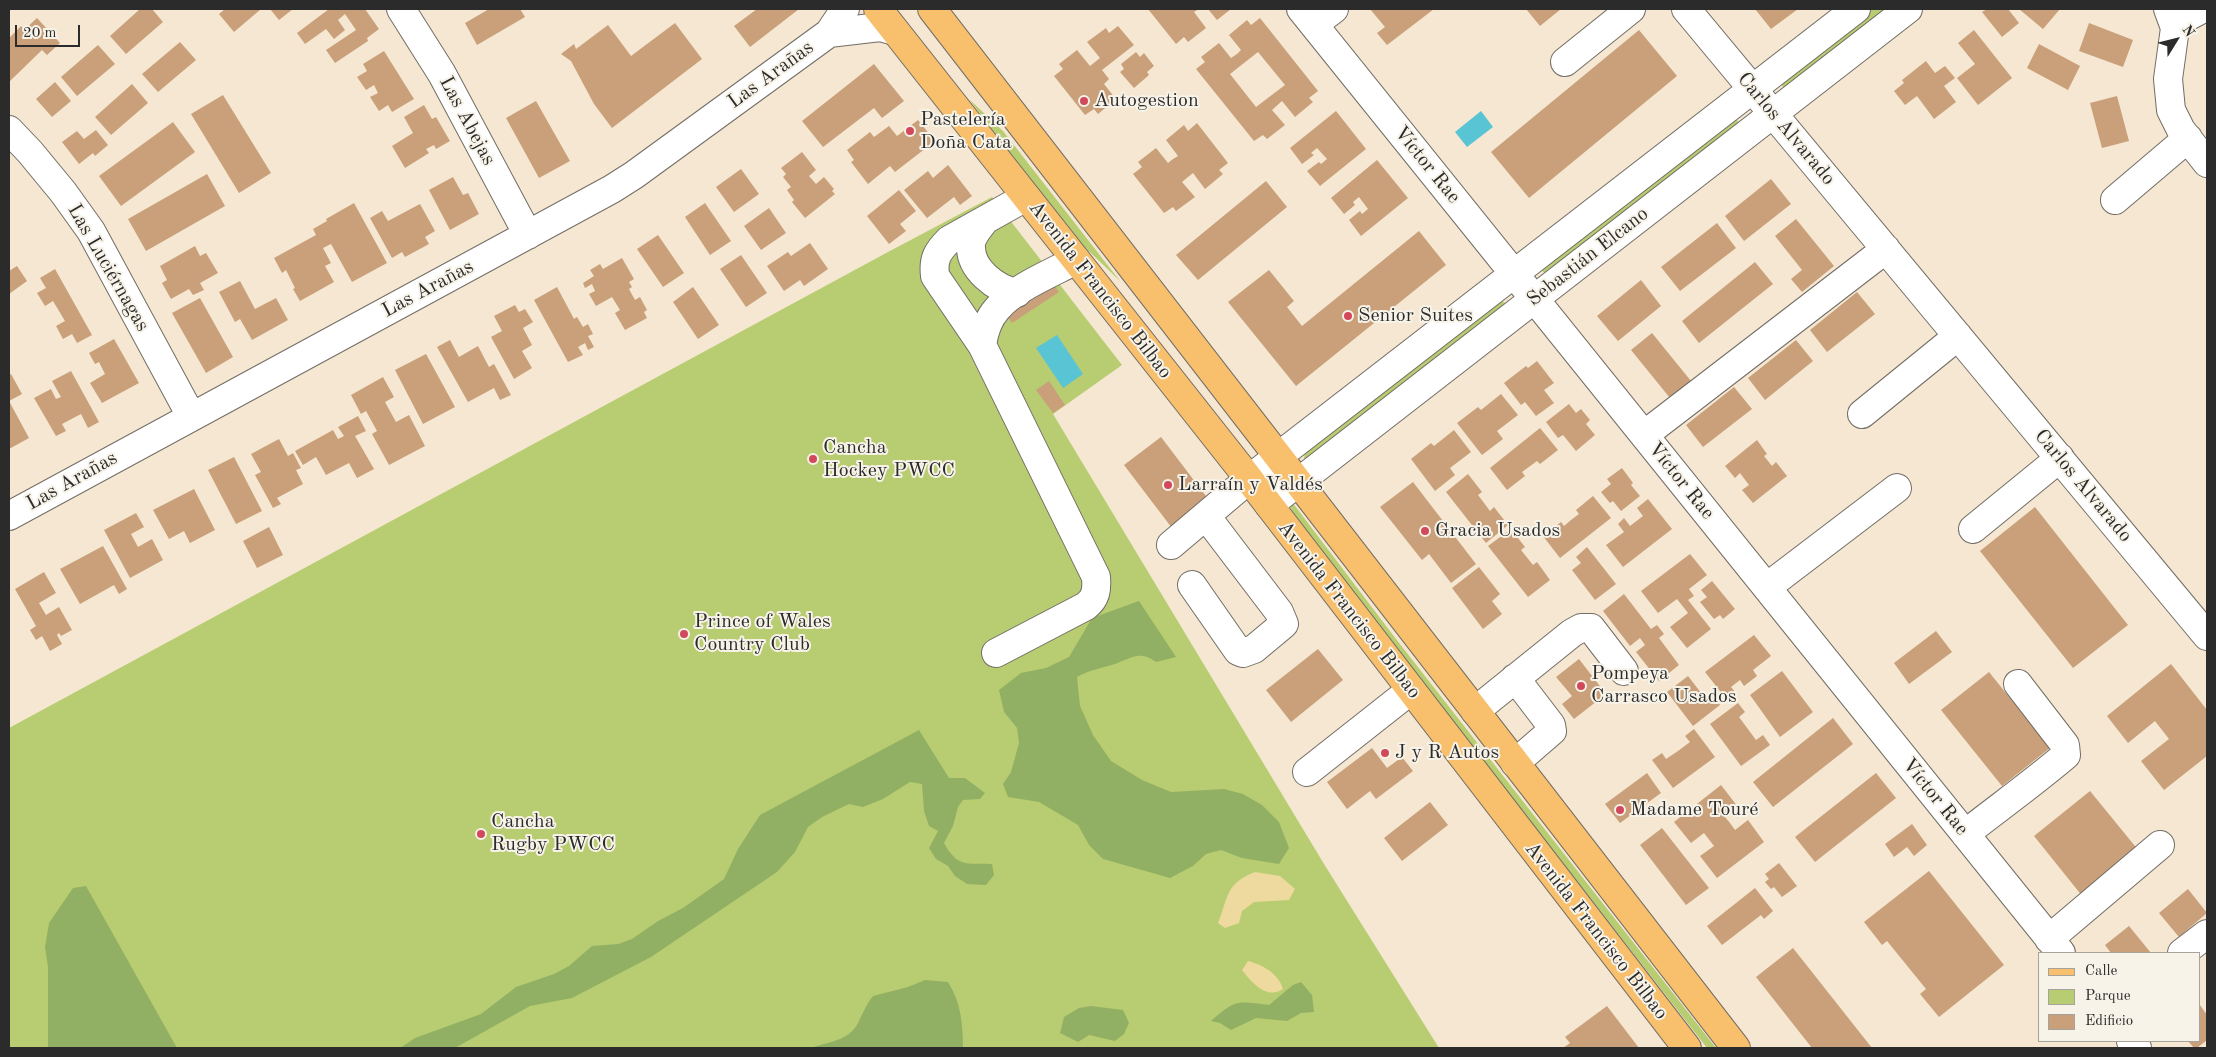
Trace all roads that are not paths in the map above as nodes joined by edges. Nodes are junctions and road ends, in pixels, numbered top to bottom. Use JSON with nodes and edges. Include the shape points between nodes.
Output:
{"nodes":[{"id":1,"x":401,"y":9,"type":"edge"},
{"id":2,"x":846,"y":9,"type":"edge"},
{"id":3,"x":878,"y":9,"type":"edge"},
{"id":4,"x":1631,"y":9,"type":"edge"},
{"id":5,"x":1686,"y":9,"type":"edge"},
{"id":6,"x":1856,"y":9,"type":"edge"},
{"id":7,"x":1908,"y":9,"type":"edge"},
{"id":8,"x":2202,"y":9,"type":"edge"},
{"id":9,"x":932,"y":12,"type":"edge"},
{"id":10,"x":1317,"y":14,"type":"edge"},
{"id":11,"x":2172,"y":18,"type":"edge"},
{"id":12,"x":895,"y":31,"type":"junction"},
{"id":13,"x":829,"y":33,"type":"junction"},
{"id":14,"x":1565,"y":62,"type":"dead end"},
{"id":15,"x":1752,"y":88,"type":"junction"},
{"id":16,"x":1773,"y":113,"type":"junction"},
{"id":17,"x":9,"y":130,"type":"edge"},
{"id":18,"x":2188,"y":138,"type":"junction"},
{"id":19,"x":2207,"y":163,"type":"edge"},
{"id":20,"x":1026,"y":197,"type":"junction"},
{"id":21,"x":2115,"y":200,"type":"dead end"},
{"id":22,"x":985,"y":220,"type":"junction"},
{"id":23,"x":528,"y":235,"type":"junction"},
{"id":24,"x":1886,"y":249,"type":"junction"},
{"id":25,"x":1076,"y":260,"type":"junction"},
{"id":26,"x":1514,"y":273,"type":"junction"},
{"id":27,"x":1017,"y":293,"type":"junction"},
{"id":28,"x":1534,"y":299,"type":"junction"},
{"id":29,"x":1958,"y":336,"type":"junction"},
{"id":30,"x":982,"y":344,"type":"junction"},
{"id":31,"x":1862,"y":414,"type":"dead end"},
{"id":32,"x":191,"y":416,"type":"junction"},
{"id":33,"x":1644,"y":435,"type":"junction"},
{"id":34,"x":1279,"y":456,"type":"junction"},
{"id":35,"x":2060,"y":458,"type":"junction"},
{"id":36,"x":1249,"y":479,"type":"junction"},
{"id":37,"x":1299,"y":482,"type":"junction"},
{"id":38,"x":1897,"y":488,"type":"dead end"},
{"id":39,"x":1269,"y":505,"type":"junction"},
{"id":40,"x":9,"y":516,"type":"edge"},
{"id":41,"x":1206,"y":516,"type":"junction"},
{"id":42,"x":1973,"y":529,"type":"dead end"},
{"id":43,"x":1171,"y":545,"type":"dead end"},
{"id":44,"x":1192,"y":585,"type":"dead end"},
{"id":45,"x":1767,"y":588,"type":"junction"},
{"id":46,"x":2207,"y":636,"type":"edge"},
{"id":47,"x":996,"y":653,"type":"dead end"},
{"id":48,"x":1624,"y":671,"type":"dead end"},
{"id":49,"x":1515,"y":678,"type":"junction"},
{"id":50,"x":2018,"y":684,"type":"dead end"},
{"id":51,"x":1411,"y":690,"type":"junction"},
{"id":52,"x":1475,"y":711,"type":"junction"},
{"id":53,"x":1515,"y":763,"type":"junction"},
{"id":54,"x":1307,"y":772,"type":"dead end"},
{"id":55,"x":1965,"y":834,"type":"junction"},
{"id":56,"x":2160,"y":845,"type":"dead end"},
{"id":57,"x":2207,"y":934,"type":"edge"},
{"id":58,"x":2055,"y":946,"type":"edge"},
{"id":59,"x":2183,"y":952,"type":"edge"},
{"id":60,"x":1687,"y":1048,"type":"edge"},
{"id":61,"x":1736,"y":1048,"type":"edge"}],
"edges":[{"from":1,"to":23,"type":"street","name":"Las Abejas","via":[[442,74]]},
{"from":2,"to":13,"type":"street","name":"Las Arañas"},
{"from":3,"to":12,"type":"main road","name":"Avenida Francisco Bilbao"},
{"from":4,"to":14,"type":"street"},
{"from":5,"to":15,"type":"street","name":"Carlos Alvarado"},
{"from":6,"to":15,"type":"street","name":"Sebastián Elcano"},
{"from":7,"to":16,"type":"street","name":"Sebastián Elcano"},
{"from":8,"to":11,"type":"street","via":[[2187,17]]},
{"from":9,"to":34,"type":"main road","name":"Avenida Francisco Bilbao"},
{"from":10,"to":26,"type":"street","name":"Víctor Rae"},
{"from":11,"to":18,"type":"street","via":[[2168,100],[2175,120]]},
{"from":12,"to":13,"type":"street","name":"Las Arañas","via":[[880,27]]},
{"from":12,"to":20,"type":"main road","name":"Avenida Francisco Bilbao"},
{"from":13,"to":23,"type":"street","name":"Las Arañas","via":[[634,175]]},
{"from":15,"to":16,"type":"street","name":"Carlos Alvarado"},
{"from":15,"to":26,"type":"street","name":"Sebastián Elcano"},
{"from":16,"to":24,"type":"street","name":"Carlos Alvarado"},
{"from":16,"to":28,"type":"street","name":"Sebastián Elcano"},
{"from":17,"to":32,"type":"street","name":"Las Luciérnagas","via":[[63,192],[91,231]]},
{"from":18,"to":19,"type":"street"},
{"from":18,"to":21,"type":"street"},
{"from":20,"to":22,"type":"street"},
{"from":20,"to":25,"type":"main road","name":"Avenida Francisco Bilbao"},
{"from":22,"to":27,"type":"street","via":[[972,242],[975,262],[991,283]]},
{"from":22,"to":30,"type":"street","via":[[949,240],[939,250],[934,262],[936,276]]},
{"from":23,"to":32,"type":"street","name":"Las Arañas"},
{"from":24,"to":29,"type":"street","name":"Carlos Alvarado"},
{"from":24,"to":33,"type":"street"},
{"from":25,"to":27,"type":"street"},
{"from":25,"to":36,"type":"main road","name":"Avenida Francisco Bilbao"},
{"from":26,"to":28,"type":"street","name":"Víctor Rae"},
{"from":26,"to":34,"type":"street","name":"Sebastián Elcano"},
{"from":27,"to":30,"type":"street","via":[[993,314],[985,328]]},
{"from":28,"to":33,"type":"street","name":"Víctor Rae"},
{"from":28,"to":37,"type":"street","name":"Sebastián Elcano"},
{"from":29,"to":31,"type":"street"},
{"from":29,"to":35,"type":"street","name":"Carlos Alvarado"},
{"from":30,"to":47,"type":"street","via":[[1096,577],[1097,589],[1093,600],[1086,606]]},
{"from":32,"to":40,"type":"street","name":"Las Arañas"},
{"from":33,"to":45,"type":"street","name":"Víctor Rae"},
{"from":34,"to":36,"type":"street","name":"Sebastián Elcano"},
{"from":34,"to":37,"type":"main road","name":"Avenida Francisco Bilbao"},
{"from":35,"to":42,"type":"street"},
{"from":35,"to":46,"type":"street","name":"Carlos Alvarado"},
{"from":36,"to":39,"type":"main road","name":"Avenida Francisco Bilbao"},
{"from":36,"to":41,"type":"street","name":"Sebastián Elcano"},
{"from":37,"to":39,"type":"street","name":"Sebastián Elcano"},
{"from":37,"to":52,"type":"main road","name":"Avenida Francisco Bilbao"},
{"from":38,"to":45,"type":"street"},
{"from":39,"to":51,"type":"main road","name":"Avenida Francisco Bilbao"},
{"from":41,"to":43,"type":"street","name":"Sebastián Elcano"},
{"from":41,"to":44,"type":"street","via":[[1279,612],[1284,624],[1254,649],[1244,654],[1238,652]]},
{"from":45,"to":55,"type":"street","name":"Víctor Rae"},
{"from":48,"to":49,"type":"street","via":[[1590,628],[1581,628]]},
{"from":49,"to":52,"type":"street"},
{"from":49,"to":53,"type":"street","via":[[1552,730]]},
{"from":50,"to":55,"type":"street","via":[[2065,745],[2066,755]]},
{"from":51,"to":54,"type":"street"},
{"from":51,"to":60,"type":"main road","name":"Avenida Francisco Bilbao"},
{"from":52,"to":53,"type":"main road","name":"Avenida Francisco Bilbao"},
{"from":53,"to":61,"type":"main road","name":"Avenida Francisco Bilbao"},
{"from":55,"to":58,"type":"street","name":"Víctor Rae"},
{"from":56,"to":58,"type":"street"},
{"from":57,"to":59,"type":"street"}]}
